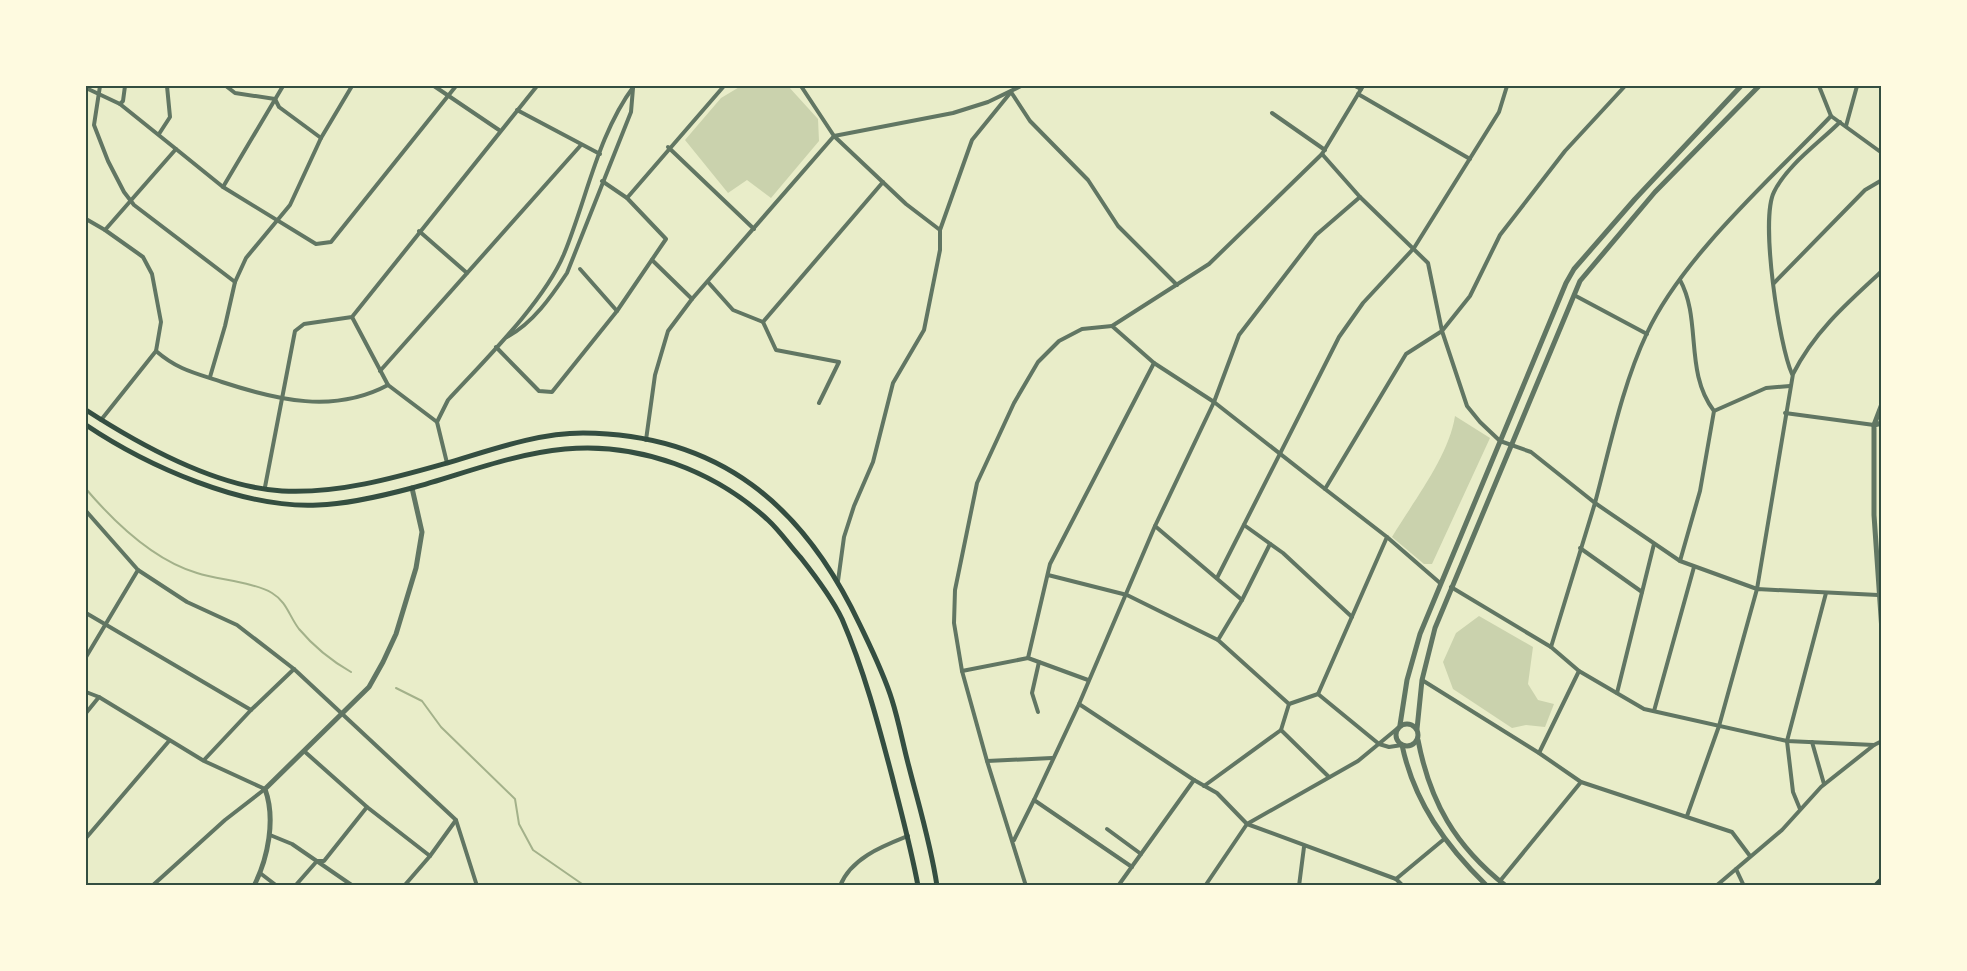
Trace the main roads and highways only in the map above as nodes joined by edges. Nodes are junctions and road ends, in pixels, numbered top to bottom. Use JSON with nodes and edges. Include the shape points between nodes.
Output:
{"nodes":[{"id":1,"x":86,"y":410,"type":"edge"},
{"id":2,"x":86,"y":425,"type":"edge"},
{"id":3,"x":1881,"y":879,"type":"edge"},
{"id":4,"x":918,"y":885,"type":"edge"},
{"id":5,"x":937,"y":885,"type":"edge"},
{"id":6,"x":1875,"y":885,"type":"edge"}],
"edges":[{"from":1,"to":5,"type":"main road","via":[[172,458],[229,480],[282,491],[361,486],[534,439],[582,433],[646,440],[706,458],[755,485],[804,531],[838,581],[882,671],[893,701]]},
{"from":2,"to":4,"type":"main road","via":[[115,445],[172,473],[254,499],[316,505],[366,499],[509,459],[567,449],[621,451],[662,459],[703,475],[737,494],[770,521],[814,575],[841,617],[873,704],[909,836]]},
{"from":3,"to":6,"type":"main road"}]}
